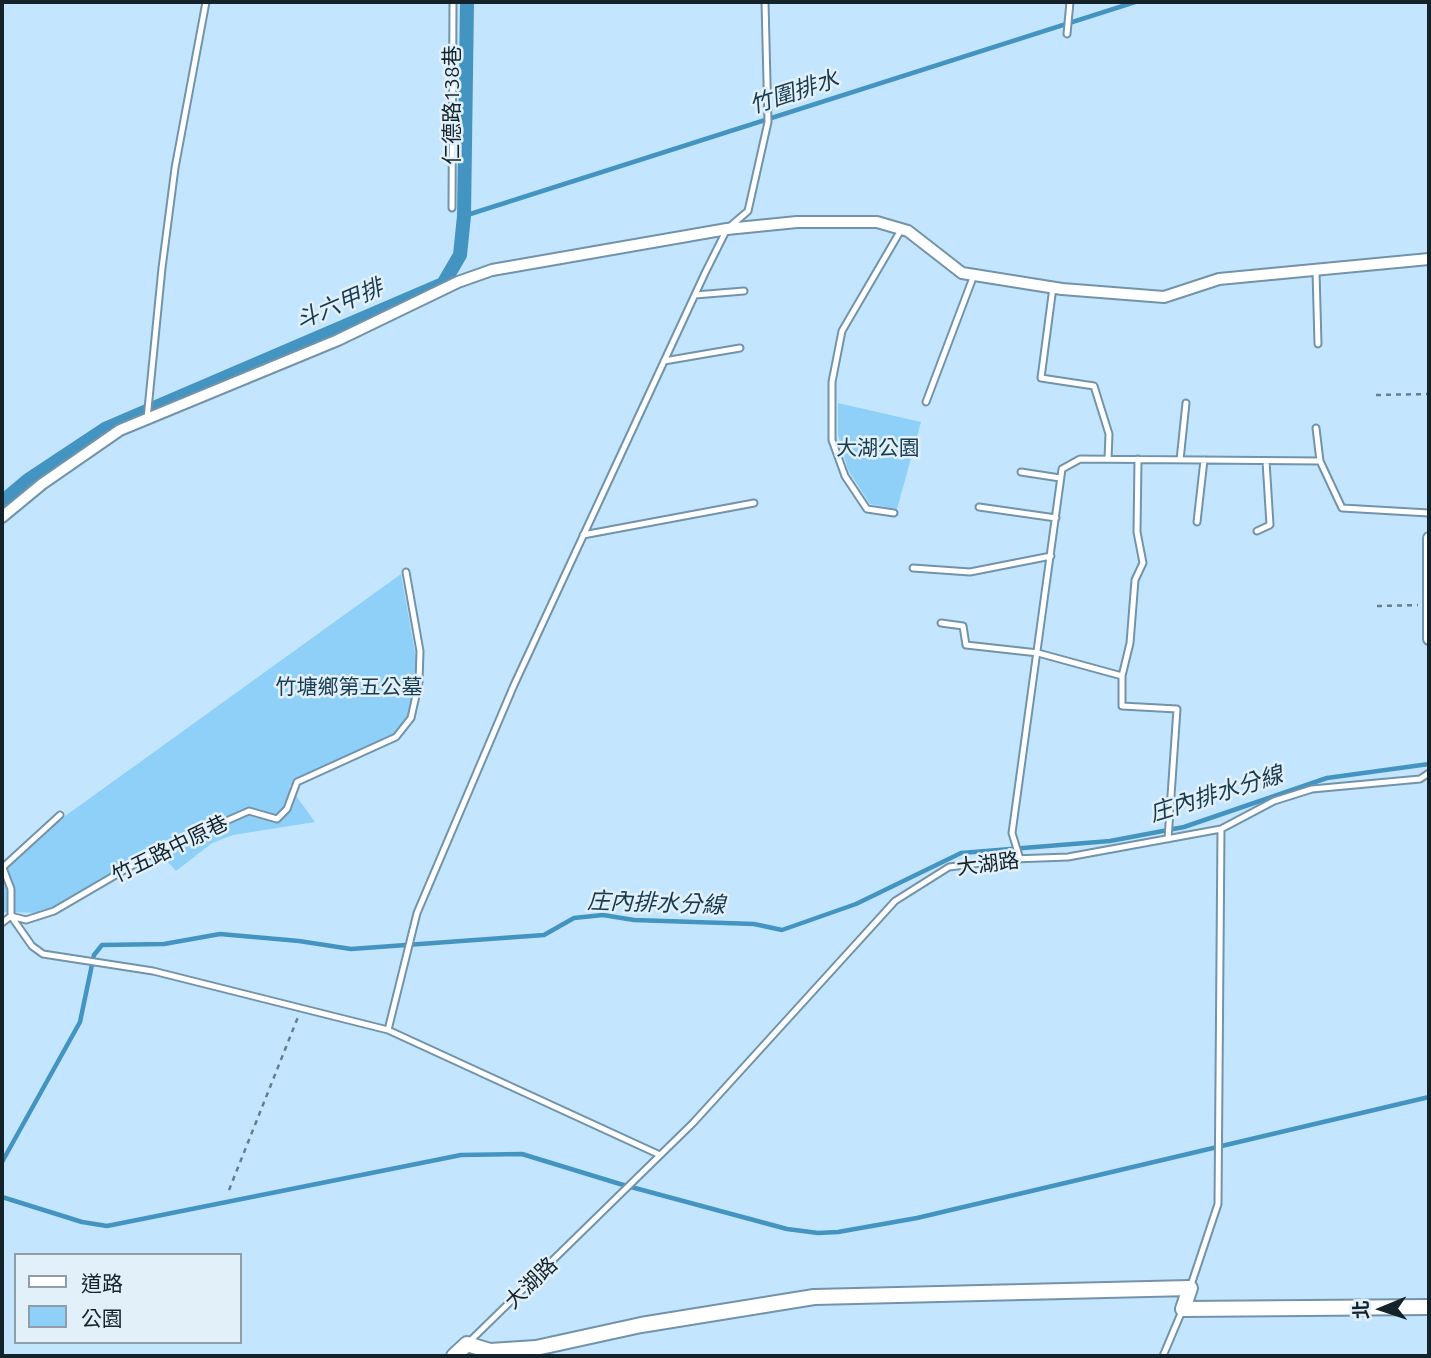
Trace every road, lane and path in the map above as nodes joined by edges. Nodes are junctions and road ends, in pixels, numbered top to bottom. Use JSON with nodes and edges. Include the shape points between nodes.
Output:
{"nodes":[{"id":1,"x":206,"y":2,"type":"edge"},
{"id":2,"x":453,"y":2,"type":"edge"},
{"id":3,"x":765,"y":2,"type":"edge"},
{"id":4,"x":1070,"y":2,"type":"edge"},
{"id":5,"x":1067,"y":34,"type":"dead end"},
{"id":6,"x":452,"y":208,"type":"dead end"},
{"id":7,"x":727,"y":229,"type":"junction"},
{"id":8,"x":902,"y":229,"type":"junction"},
{"id":9,"x":1429,"y":259,"type":"edge"},
{"id":10,"x":1316,"y":271,"type":"junction"},
{"id":11,"x":974,"y":275,"type":"junction"},
{"id":12,"x":1053,"y":287,"type":"junction"},
{"id":13,"x":744,"y":291,"type":"dead end"},
{"id":14,"x":695,"y":295,"type":"junction"},
{"id":15,"x":1318,"y":344,"type":"dead end"},
{"id":16,"x":740,"y":348,"type":"dead end"},
{"id":17,"x":663,"y":362,"type":"junction"},
{"id":18,"x":1429,"y":394,"type":"edge"},
{"id":19,"x":1376,"y":395,"type":"dead end"},
{"id":20,"x":926,"y":402,"type":"dead end"},
{"id":21,"x":1186,"y":403,"type":"dead end"},
{"id":22,"x":147,"y":419,"type":"junction"},
{"id":23,"x":1316,"y":428,"type":"dead end"},
{"id":24,"x":1108,"y":459,"type":"junction"},
{"id":25,"x":1139,"y":459,"type":"junction"},
{"id":26,"x":1180,"y":460,"type":"junction"},
{"id":27,"x":1204,"y":460,"type":"junction"},
{"id":28,"x":1266,"y":461,"type":"junction"},
{"id":29,"x":1320,"y":461,"type":"junction"},
{"id":30,"x":1021,"y":472,"type":"dead end"},
{"id":31,"x":1060,"y":478,"type":"junction"},
{"id":32,"x":754,"y":503,"type":"dead end"},
{"id":33,"x":979,"y":507,"type":"dead end"},
{"id":34,"x":894,"y":513,"type":"dead end"},
{"id":35,"x":1429,"y":513,"type":"edge"},
{"id":36,"x":2,"y":517,"type":"edge"},
{"id":37,"x":1056,"y":518,"type":"junction"},
{"id":38,"x":1197,"y":522,"type":"dead end"},
{"id":39,"x":1257,"y":531,"type":"dead end"},
{"id":40,"x":583,"y":535,"type":"junction"},
{"id":41,"x":1429,"y":538,"type":"edge"},
{"id":42,"x":1051,"y":556,"type":"junction"},
{"id":43,"x":913,"y":568,"type":"dead end"},
{"id":44,"x":406,"y":572,"type":"dead end"},
{"id":45,"x":1429,"y":605,"type":"edge"},
{"id":46,"x":1377,"y":606,"type":"dead end"},
{"id":47,"x":940,"y":623,"type":"dead end"},
{"id":48,"x":1429,"y":639,"type":"edge"},
{"id":49,"x":1038,"y":653,"type":"junction"},
{"id":50,"x":1122,"y":676,"type":"junction"},
{"id":51,"x":1429,"y":773,"type":"edge"},
{"id":52,"x":60,"y":815,"type":"dead end"},
{"id":53,"x":1221,"y":829,"type":"junction"},
{"id":54,"x":1168,"y":839,"type":"junction"},
{"id":55,"x":1020,"y":859,"type":"junction"},
{"id":56,"x":2,"y":868,"type":"edge"},
{"id":57,"x":11,"y":915,"type":"junction"},
{"id":58,"x":2,"y":923,"type":"edge"},
{"id":59,"x":300,"y":1008,"type":"junction"},
{"id":60,"x":388,"y":1030,"type":"junction"},
{"id":61,"x":660,"y":1156,"type":"junction"},
{"id":62,"x":229,"y":1190,"type":"dead end"},
{"id":63,"x":1190,"y":1288,"type":"junction"},
{"id":64,"x":1429,"y":1307,"type":"edge"},
{"id":65,"x":1183,"y":1309,"type":"junction"},
{"id":66,"x":467,"y":1344,"type":"junction"},
{"id":67,"x":454,"y":1356,"type":"edge"},
{"id":68,"x":1163,"y":1356,"type":"edge"}],
"edges":[{"from":1,"to":22,"type":"lane","via":[[175,169]]},
{"from":2,"to":6,"type":"lane","name":"仁德路138巷"},
{"from":3,"to":7,"type":"lane","via":[[768,122],[748,211]]},
{"from":4,"to":5,"type":"lane"},
{"from":7,"to":8,"type":"street","via":[[797,222],[877,222]]},
{"from":7,"to":14,"type":"lane"},
{"from":7,"to":22,"type":"street","via":[[492,270],[338,341]]},
{"from":8,"to":11,"type":"street","via":[[961,273]]},
{"from":8,"to":34,"type":"lane","via":[[842,331],[832,382],[832,440],[845,477],[867,509]]},
{"from":9,"to":10,"type":"street"},
{"from":10,"to":12,"type":"street","via":[[1219,279],[1164,297]]},
{"from":10,"to":15,"type":"lane"},
{"from":11,"to":12,"type":"street"},
{"from":11,"to":20,"type":"lane"},
{"from":12,"to":24,"type":"lane","via":[[1041,378],[1094,386],[1109,434]]},
{"from":13,"to":14,"type":"lane"},
{"from":14,"to":17,"type":"lane"},
{"from":16,"to":17,"type":"lane"},
{"from":17,"to":40,"type":"lane"},
{"from":18,"to":19,"type":"path"},
{"from":21,"to":26,"type":"lane"},
{"from":22,"to":36,"type":"street","via":[[120,430]]},
{"from":23,"to":29,"type":"lane"},
{"from":24,"to":25,"type":"lane"},
{"from":24,"to":31,"type":"lane","via":[[1080,459],[1062,469]]},
{"from":25,"to":26,"type":"lane"},
{"from":25,"to":50,"type":"lane","via":[[1137,532],[1143,563],[1135,580]]},
{"from":26,"to":27,"type":"lane"},
{"from":27,"to":28,"type":"lane"},
{"from":27,"to":38,"type":"lane"},
{"from":28,"to":29,"type":"lane"},
{"from":28,"to":39,"type":"lane","via":[[1270,525]]},
{"from":29,"to":35,"type":"lane","via":[[1342,508]]},
{"from":30,"to":31,"type":"lane"},
{"from":31,"to":37,"type":"lane"},
{"from":32,"to":40,"type":"lane"},
{"from":33,"to":37,"type":"lane"},
{"from":37,"to":42,"type":"lane"},
{"from":40,"to":60,"type":"lane","via":[[417,913]]},
{"from":41,"to":45,"type":"street"},
{"from":42,"to":43,"type":"lane","via":[[970,572]]},
{"from":42,"to":49,"type":"lane"},
{"from":44,"to":57,"type":"lane","name":"竹五路中原巷","via":[[420,651],[419,682],[411,718],[396,737],[297,782],[287,809],[277,819],[249,811],[155,852],[54,911],[26,919]]},
{"from":45,"to":46,"type":"path"},
{"from":45,"to":48,"type":"street"},
{"from":47,"to":49,"type":"lane","via":[[963,626],[966,645]]},
{"from":49,"to":50,"type":"lane"},
{"from":49,"to":55,"type":"lane","via":[[1012,833]]},
{"from":50,"to":54,"type":"lane","via":[[1122,706],[1177,709]]},
{"from":51,"to":53,"type":"lane","name":"大湖路","via":[[1420,779],[1312,789],[1274,801]]},
{"from":52,"to":56,"type":"lane"},
{"from":53,"to":54,"type":"lane","name":"大湖路"},
{"from":53,"to":63,"type":"lane","via":[[1218,1203]]},
{"from":54,"to":55,"type":"lane","name":"大湖路","via":[[1068,857]]},
{"from":55,"to":61,"type":"lane","name":"大湖路","via":[[949,867],[895,901]]},
{"from":56,"to":57,"type":"lane","via":[[12,890]]},
{"from":57,"to":58,"type":"lane"},
{"from":57,"to":59,"type":"lane","via":[[43,954],[153,971]]},
{"from":59,"to":60,"type":"lane"},
{"from":59,"to":62,"type":"path"},
{"from":60,"to":61,"type":"lane"},
{"from":61,"to":66,"type":"lane","name":"大湖路"},
{"from":63,"to":65,"type":"street"},
{"from":63,"to":66,"type":"street","via":[[814,1297],[641,1325],[536,1348],[490,1351]]},
{"from":64,"to":65,"type":"street"},
{"from":65,"to":68,"type":"lane"},
{"from":66,"to":67,"type":"street"}]}
